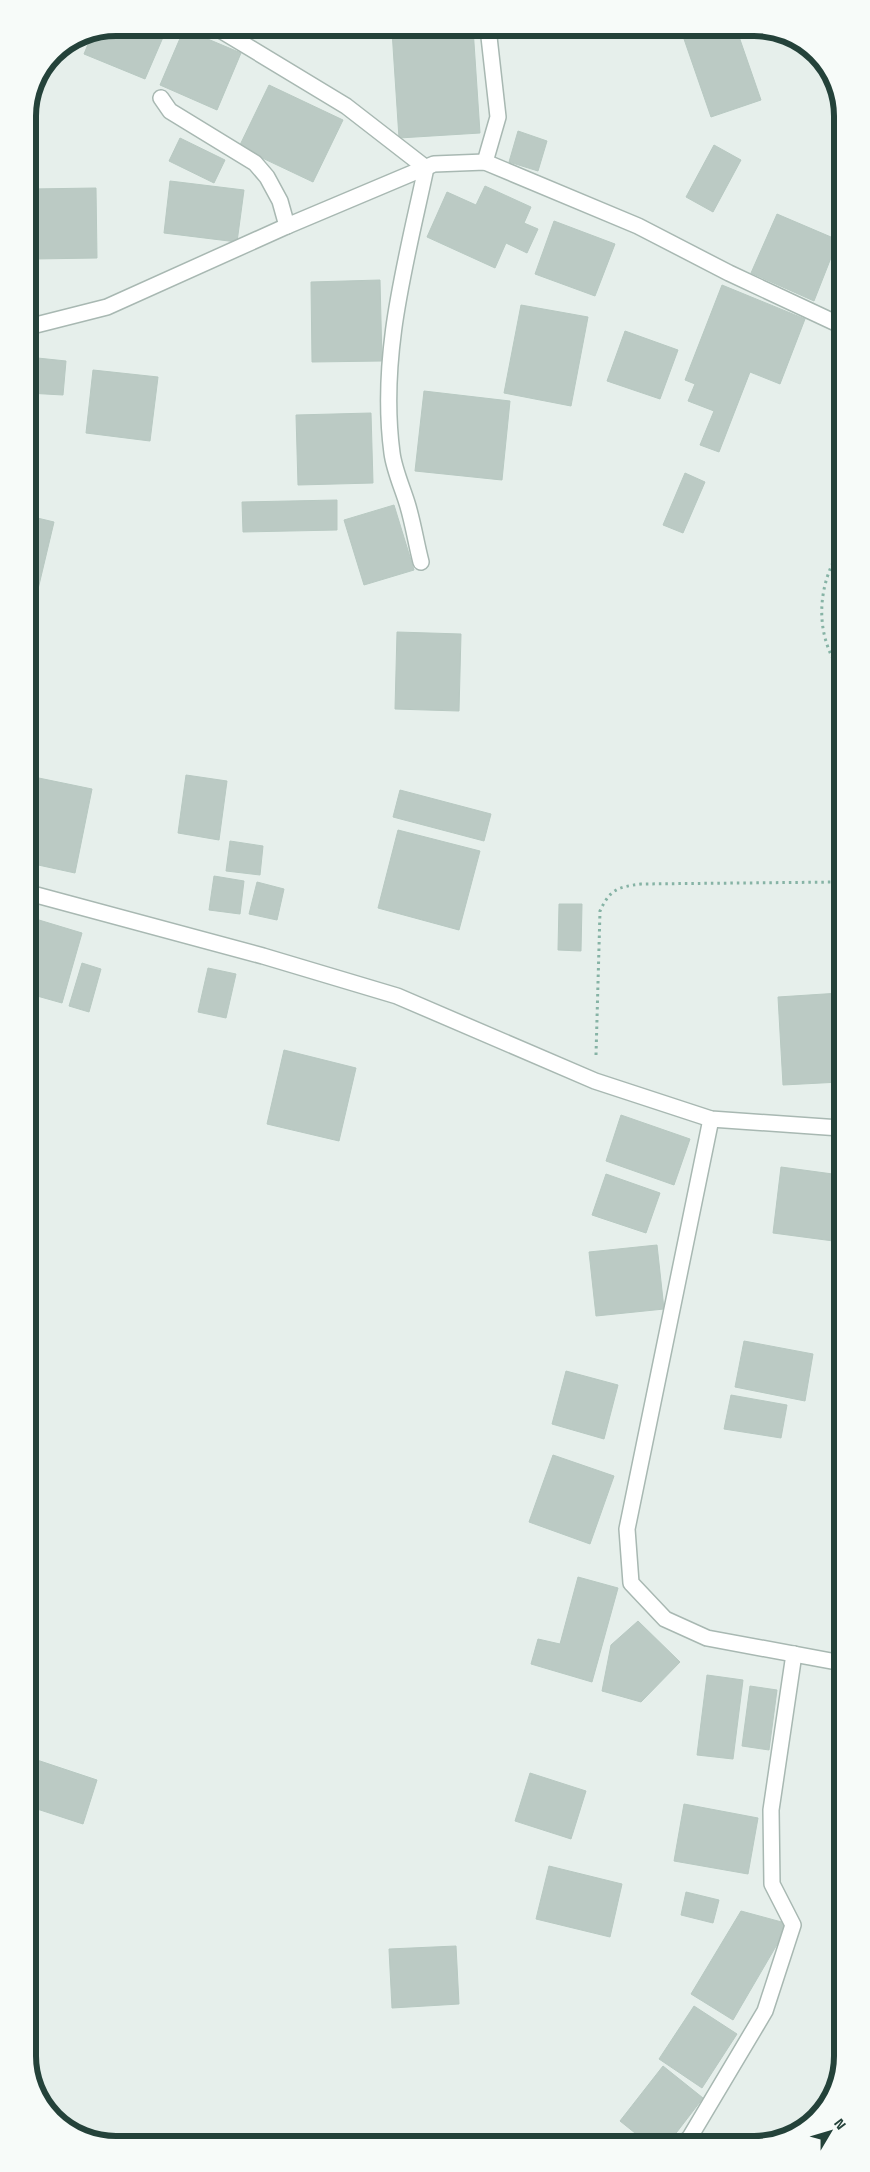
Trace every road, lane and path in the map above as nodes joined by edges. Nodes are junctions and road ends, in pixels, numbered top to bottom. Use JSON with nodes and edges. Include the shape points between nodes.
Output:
{"nodes":[{"id":1,"x":231,"y":36,"type":"edge"},
{"id":2,"x":489,"y":36,"type":"edge"},
{"id":3,"x":160,"y":98,"type":"dead end"},
{"id":4,"x":485,"y":162,"type":"junction"},
{"id":5,"x":426,"y":168,"type":"junction"},
{"id":6,"x":287,"y":226,"type":"junction"},
{"id":7,"x":834,"y":322,"type":"edge"},
{"id":8,"x":36,"y":325,"type":"edge"},
{"id":9,"x":834,"y":559,"type":"edge"},
{"id":10,"x":421,"y":562,"type":"dead end"},
{"id":11,"x":834,"y":659,"type":"edge"},
{"id":12,"x":834,"y":882,"type":"edge"},
{"id":13,"x":36,"y":895,"type":"edge"},
{"id":14,"x":595,"y":1081,"type":"junction"},
{"id":15,"x":712,"y":1119,"type":"junction"},
{"id":16,"x":834,"y":1128,"type":"edge"},
{"id":17,"x":794,"y":1654,"type":"junction"},
{"id":18,"x":834,"y":1662,"type":"edge"},
{"id":19,"x":691,"y":2136,"type":"edge"}],
"edges":[{"from":1,"to":5,"type":"street","via":[[346,106]]},
{"from":2,"to":4,"type":"street","via":[[498,117]]},
{"from":3,"to":6,"type":"street","via":[[170,111],[254,163],[267,177],[280,201]]},
{"from":4,"to":5,"type":"street","via":[[434,164]]},
{"from":4,"to":7,"type":"street","via":[[638,226]]},
{"from":5,"to":6,"type":"street"},
{"from":5,"to":10,"type":"street","via":[[397,306],[387,404],[392,455]]},
{"from":6,"to":8,"type":"street","via":[[107,307]]},
{"from":9,"to":11,"type":"path","via":[[822,599],[825,641]]},
{"from":12,"to":14,"type":"path","via":[[641,884],[620,887],[606,897],[600,912]]},
{"from":13,"to":14,"type":"street","via":[[397,996]]},
{"from":14,"to":15,"type":"street"},
{"from":15,"to":16,"type":"street"},
{"from":15,"to":17,"type":"street","via":[[627,1529],[631,1583],[665,1619],[707,1638]]},
{"from":17,"to":18,"type":"street"},
{"from":17,"to":19,"type":"street","via":[[771,1810],[772,1884],[794,1926],[765,2010]]}]}
